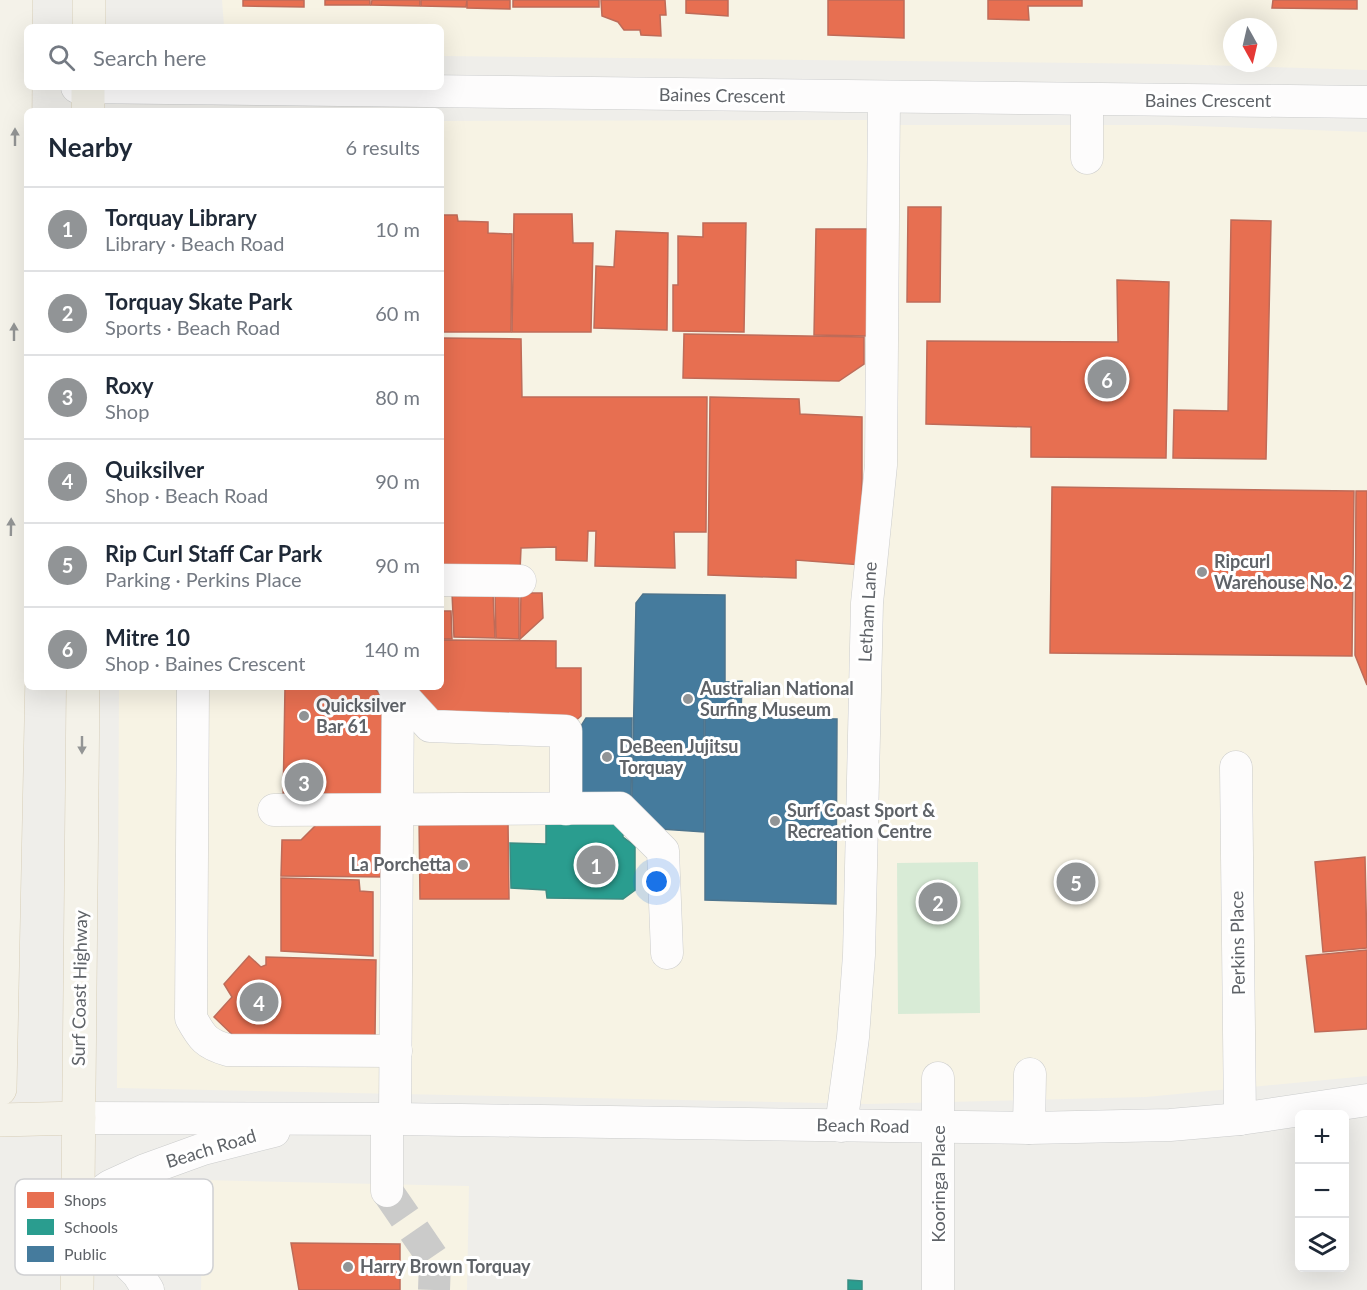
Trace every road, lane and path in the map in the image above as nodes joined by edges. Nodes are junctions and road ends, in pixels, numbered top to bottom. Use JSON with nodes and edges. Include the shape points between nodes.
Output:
{"nodes":[{"id":1,"x":16,"y":0,"type":"edge"},
{"id":2,"x":89,"y":0,"type":"edge"},
{"id":3,"x":89,"y":24,"type":"edge"},
{"id":4,"x":21,"y":86,"type":"edge"},
{"id":5,"x":88,"y":90,"type":"edge"},
{"id":6,"x":123,"y":90,"type":"edge"},
{"id":7,"x":884,"y":98,"type":"junction"},
{"id":8,"x":240,"y":100,"type":"edge"},
{"id":9,"x":1087,"y":100,"type":"junction"},
{"id":10,"x":1367,"y":102,"type":"edge"},
{"id":11,"x":88,"y":108,"type":"edge"},
{"id":12,"x":1087,"y":158,"type":"dead end"},
{"id":13,"x":6,"y":452,"type":"edge"},
{"id":14,"x":444,"y":580,"type":"edge"},
{"id":15,"x":520,"y":581,"type":"dead end"},
{"id":16,"x":83,"y":690,"type":"edge"},
{"id":17,"x":193,"y":690,"type":"edge"},
{"id":18,"x":396,"y":690,"type":"edge"},
{"id":19,"x":397,"y":690,"type":"edge"},
{"id":20,"x":1236,"y":767,"type":"dead end"},
{"id":21,"x":566,"y":809,"type":"junction"},
{"id":22,"x":274,"y":810,"type":"dead end"},
{"id":23,"x":398,"y":810,"type":"junction"},
{"id":24,"x":667,"y":953,"type":"dead end"},
{"id":25,"x":396,"y":1051,"type":"junction"},
{"id":26,"x":1030,"y":1074,"type":"dead end"},
{"id":27,"x":938,"y":1078,"type":"dead end"},
{"id":28,"x":0,"y":1089,"type":"edge"},
{"id":29,"x":1367,"y":1100,"type":"edge"},
{"id":30,"x":79,"y":1118,"type":"junction"},
{"id":31,"x":380,"y":1119,"type":"junction"},
{"id":32,"x":1240,"y":1119,"type":"junction"},
{"id":33,"x":0,"y":1120,"type":"edge"},
{"id":34,"x":841,"y":1126,"type":"junction"},
{"id":35,"x":939,"y":1127,"type":"junction"},
{"id":36,"x":1029,"y":1128,"type":"junction"},
{"id":37,"x":78,"y":1179,"type":"edge"},
{"id":38,"x":125,"y":1179,"type":"edge"},
{"id":39,"x":387,"y":1191,"type":"tunnel mouth"},
{"id":40,"x":143,"y":1282,"type":"edge"},
{"id":41,"x":164,"y":1290,"type":"edge"},
{"id":42,"x":939,"y":1290,"type":"edge"}],
"edges":[{"from":1,"to":4,"type":"main road"},
{"from":2,"to":3,"type":"main road"},
{"from":13,"to":4,"type":"main road","one_way":true},
{"from":5,"to":11,"type":"main road"},
{"from":6,"to":8,"type":"street","name":"Baines Crescent"},
{"from":7,"to":8,"type":"street","name":"Baines Crescent"},
{"from":7,"to":9,"type":"street","name":"Baines Crescent"},
{"from":7,"to":34,"type":"street","name":"Letham Lane","via":[[881,465],[867,603],[846,955]]},
{"from":9,"to":10,"type":"street","name":"Baines Crescent"},
{"from":9,"to":12,"type":"street"},
{"from":28,"to":13,"type":"main road","one_way":true},
{"from":14,"to":15,"type":"street"},
{"from":16,"to":30,"type":"main road","name":"Surf Coast Highway","one_way":true},
{"from":17,"to":25,"type":"street","via":[[192,1018],[202,1037],[213,1046],[228,1050]]},
{"from":18,"to":23,"type":"street"},
{"from":19,"to":21,"type":"street","via":[[430,726],[566,731]]},
{"from":20,"to":32,"type":"street","name":"Perkins Place"},
{"from":21,"to":23,"type":"street"},
{"from":21,"to":24,"type":"street","via":[[620,808],[663,851]]},
{"from":22,"to":23,"type":"street"},
{"from":23,"to":25,"type":"street"},
{"from":25,"to":31,"type":"street"},
{"from":26,"to":36,"type":"street"},
{"from":27,"to":35,"type":"street","name":"Kooringa Place"},
{"from":29,"to":32,"type":"street","name":"Beach Road"},
{"from":30,"to":31,"type":"street","name":"Beach Road"},
{"from":30,"to":33,"type":"main road"},
{"from":30,"to":37,"type":"main road","name":"Surf Coast Highway"},
{"from":31,"to":34,"type":"street","name":"Beach Road"},
{"from":31,"to":38,"type":"street","name":"Beach Road","via":[[265,1132],[203,1149]]},
{"from":31,"to":39,"type":"street"},
{"from":32,"to":36,"type":"street","name":"Beach Road","via":[[1170,1125]]},
{"from":34,"to":35,"type":"street","name":"Beach Road"},
{"from":35,"to":36,"type":"street","name":"Beach Road"},
{"from":35,"to":42,"type":"street","name":"Kooringa Place"},
{"from":40,"to":41,"type":"street"}]}
